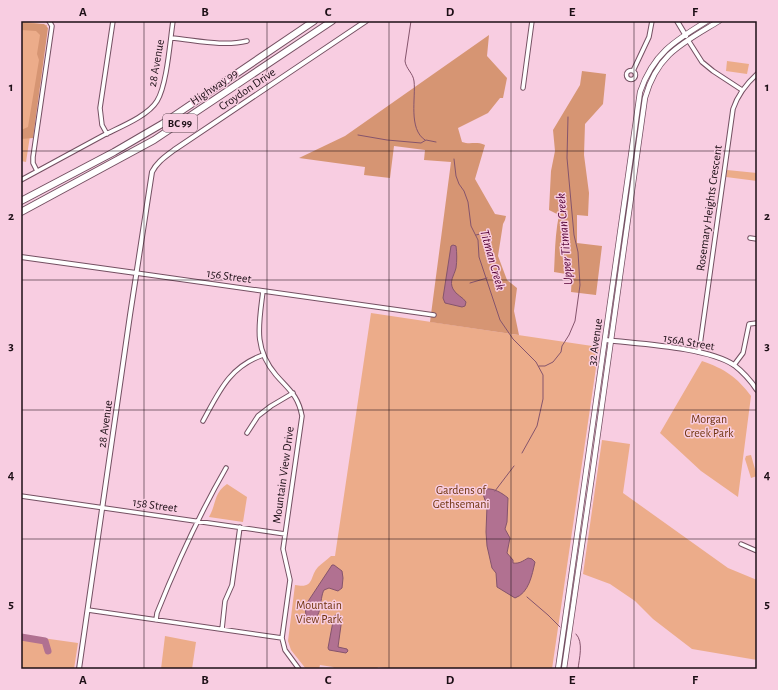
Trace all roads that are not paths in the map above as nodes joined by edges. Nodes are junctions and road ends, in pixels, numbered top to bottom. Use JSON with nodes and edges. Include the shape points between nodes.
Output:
{"nodes":[{"id":1,"x":49,"y":21,"type":"edge"},
{"id":2,"x":113,"y":21,"type":"edge"},
{"id":3,"x":173,"y":21,"type":"edge"},
{"id":4,"x":314,"y":21,"type":"edge"},
{"id":5,"x":332,"y":21,"type":"edge"},
{"id":6,"x":366,"y":21,"type":"edge"},
{"id":7,"x":532,"y":21,"type":"edge"},
{"id":8,"x":652,"y":21,"type":"edge"},
{"id":9,"x":677,"y":21,"type":"edge"},
{"id":10,"x":707,"y":21,"type":"edge"},
{"id":11,"x":719,"y":21,"type":"edge"},
{"id":12,"x":685,"y":34,"type":"junction"},
{"id":13,"x":171,"y":38,"type":"junction"},
{"id":14,"x":688,"y":40,"type":"junction"},
{"id":15,"x":247,"y":41,"type":"dead end"},
{"id":16,"x":633,"y":71,"type":"dead end"},
{"id":17,"x":757,"y":74,"type":"edge"},
{"id":18,"x":523,"y":88,"type":"dead end"},
{"id":19,"x":742,"y":90,"type":"junction"},
{"id":20,"x":106,"y":134,"type":"junction"},
{"id":21,"x":37,"y":172,"type":"junction"},
{"id":22,"x":21,"y":180,"type":"edge"},
{"id":23,"x":150,"y":182,"type":"joint"},
{"id":24,"x":626,"y":195,"type":"junction"},
{"id":25,"x":21,"y":201,"type":"edge"},
{"id":26,"x":21,"y":212,"type":"edge"},
{"id":27,"x":627,"y":224,"type":"junction"},
{"id":28,"x":750,"y":238,"type":"dead end"},
{"id":29,"x":757,"y":239,"type":"edge"},
{"id":30,"x":21,"y":257,"type":"edge"},
{"id":31,"x":136,"y":273,"type":"junction"},
{"id":32,"x":263,"y":291,"type":"junction"},
{"id":33,"x":434,"y":315,"type":"dead end"},
{"id":34,"x":757,"y":323,"type":"edge"},
{"id":35,"x":606,"y":340,"type":"junction"},
{"id":36,"x":611,"y":341,"type":"junction"},
{"id":37,"x":699,"y":352,"type":"junction"},
{"id":38,"x":263,"y":354,"type":"junction"},
{"id":39,"x":734,"y":365,"type":"junction"},
{"id":40,"x":757,"y":390,"type":"edge"},
{"id":41,"x":293,"y":394,"type":"junction"},
{"id":42,"x":203,"y":421,"type":"dead end"},
{"id":43,"x":247,"y":433,"type":"dead end"},
{"id":44,"x":226,"y":468,"type":"dead end"},
{"id":45,"x":21,"y":496,"type":"edge"},
{"id":46,"x":103,"y":508,"type":"junction"},
{"id":47,"x":198,"y":521,"type":"junction"},
{"id":48,"x":240,"y":528,"type":"junction"},
{"id":49,"x":285,"y":534,"type":"junction"},
{"id":50,"x":740,"y":544,"type":"dead end"},
{"id":51,"x":757,"y":551,"type":"edge"},
{"id":52,"x":88,"y":610,"type":"junction"},
{"id":53,"x":156,"y":620,"type":"junction"},
{"id":54,"x":222,"y":629,"type":"junction"},
{"id":55,"x":282,"y":638,"type":"junction"},
{"id":56,"x":79,"y":669,"type":"edge"},
{"id":57,"x":299,"y":669,"type":"edge"},
{"id":58,"x":558,"y":669,"type":"edge"},
{"id":59,"x":564,"y":669,"type":"edge"}],
"edges":[{"from":1,"to":21,"type":"street","via":[[52,26],[33,157]]},
{"from":2,"to":20,"type":"street","via":[[100,108]]},
{"from":3,"to":13,"type":"street","name":"28 Avenue"},
{"from":4,"to":25,"type":"highway","name":"Highway 99","number":"BC 99","via":[[162,124]]},
{"from":5,"to":26,"type":"highway","name":"Highway 99","number":"BC 99","via":[[154,140]]},
{"from":6,"to":23,"type":"street","name":"Croydon Drive","via":[[162,159],[155,166]]},
{"from":7,"to":18,"type":"street"},
{"from":8,"to":16,"type":"street","via":[[649,37]]},
{"from":9,"to":12,"type":"street"},
{"from":10,"to":12,"type":"main road","name":"32 Avenue"},
{"from":11,"to":14,"type":"main road","name":"32 Avenue"},
{"from":12,"to":14,"type":"street"},
{"from":12,"to":24,"type":"main road","name":"32 Avenue","via":[[660,54],[649,69],[643,84]]},
{"from":13,"to":15,"type":"street","via":[[217,43]]},
{"from":13,"to":20,"type":"street","name":"28 Avenue","via":[[163,86],[154,106]]},
{"from":14,"to":19,"type":"street","via":[[702,62]]},
{"from":14,"to":27,"type":"main road","name":"32 Avenue","via":[[666,57],[656,72],[645,98]]},
{"from":17,"to":19,"type":"street","name":"Rosemary Heights Crescent"},
{"from":19,"to":37,"type":"street","name":"Rosemary Heights Crescent","via":[[734,109]]},
{"from":20,"to":21,"type":"street"},
{"from":21,"to":22,"type":"street"},
{"from":23,"to":31,"type":"street","name":"28 Avenue"},
{"from":24,"to":27,"type":"main road"},
{"from":24,"to":35,"type":"main road","name":"32 Avenue"},
{"from":27,"to":36,"type":"main road","name":"32 Avenue"},
{"from":28,"to":29,"type":"street"},
{"from":30,"to":31,"type":"street","name":"156 Street"},
{"from":31,"to":32,"type":"street","name":"156 Street"},
{"from":31,"to":46,"type":"street","name":"28 Avenue"},
{"from":32,"to":33,"type":"street","name":"156 Street"},
{"from":32,"to":38,"type":"street","name":"Mountain View Drive","via":[[258,328]]},
{"from":34,"to":39,"type":"street","via":[[750,324],[743,353]]},
{"from":35,"to":36,"type":"street","name":"156A Street"},
{"from":35,"to":58,"type":"main road","name":"32 Avenue"},
{"from":36,"to":37,"type":"street","name":"156A Street"},
{"from":36,"to":59,"type":"main road","name":"32 Avenue"},
{"from":37,"to":39,"type":"street","name":"156A Street"},
{"from":38,"to":41,"type":"street","name":"Mountain View Drive","via":[[276,376]]},
{"from":38,"to":42,"type":"street","via":[[243,364],[226,380]]},
{"from":39,"to":40,"type":"street","name":"156A Street"},
{"from":41,"to":43,"type":"street","via":[[258,416]]},
{"from":41,"to":49,"type":"street","name":"Mountain View Drive","via":[[302,416]]},
{"from":44,"to":47,"type":"street"},
{"from":45,"to":46,"type":"street","name":"158 Street"},
{"from":46,"to":47,"type":"street","name":"158 Street"},
{"from":46,"to":52,"type":"street","name":"28 Avenue"},
{"from":47,"to":48,"type":"street","name":"158 Street"},
{"from":47,"to":53,"type":"street","via":[[176,566]]},
{"from":48,"to":49,"type":"street","name":"158 Street"},
{"from":48,"to":54,"type":"street","via":[[232,585],[225,601]]},
{"from":49,"to":55,"type":"street","name":"Mountain View Drive","via":[[284,549],[290,580]]},
{"from":50,"to":51,"type":"street"},
{"from":52,"to":53,"type":"street"},
{"from":52,"to":56,"type":"street","name":"28 Avenue"},
{"from":53,"to":54,"type":"street"},
{"from":54,"to":55,"type":"street"},
{"from":55,"to":57,"type":"street","via":[[285,650]]}]}
